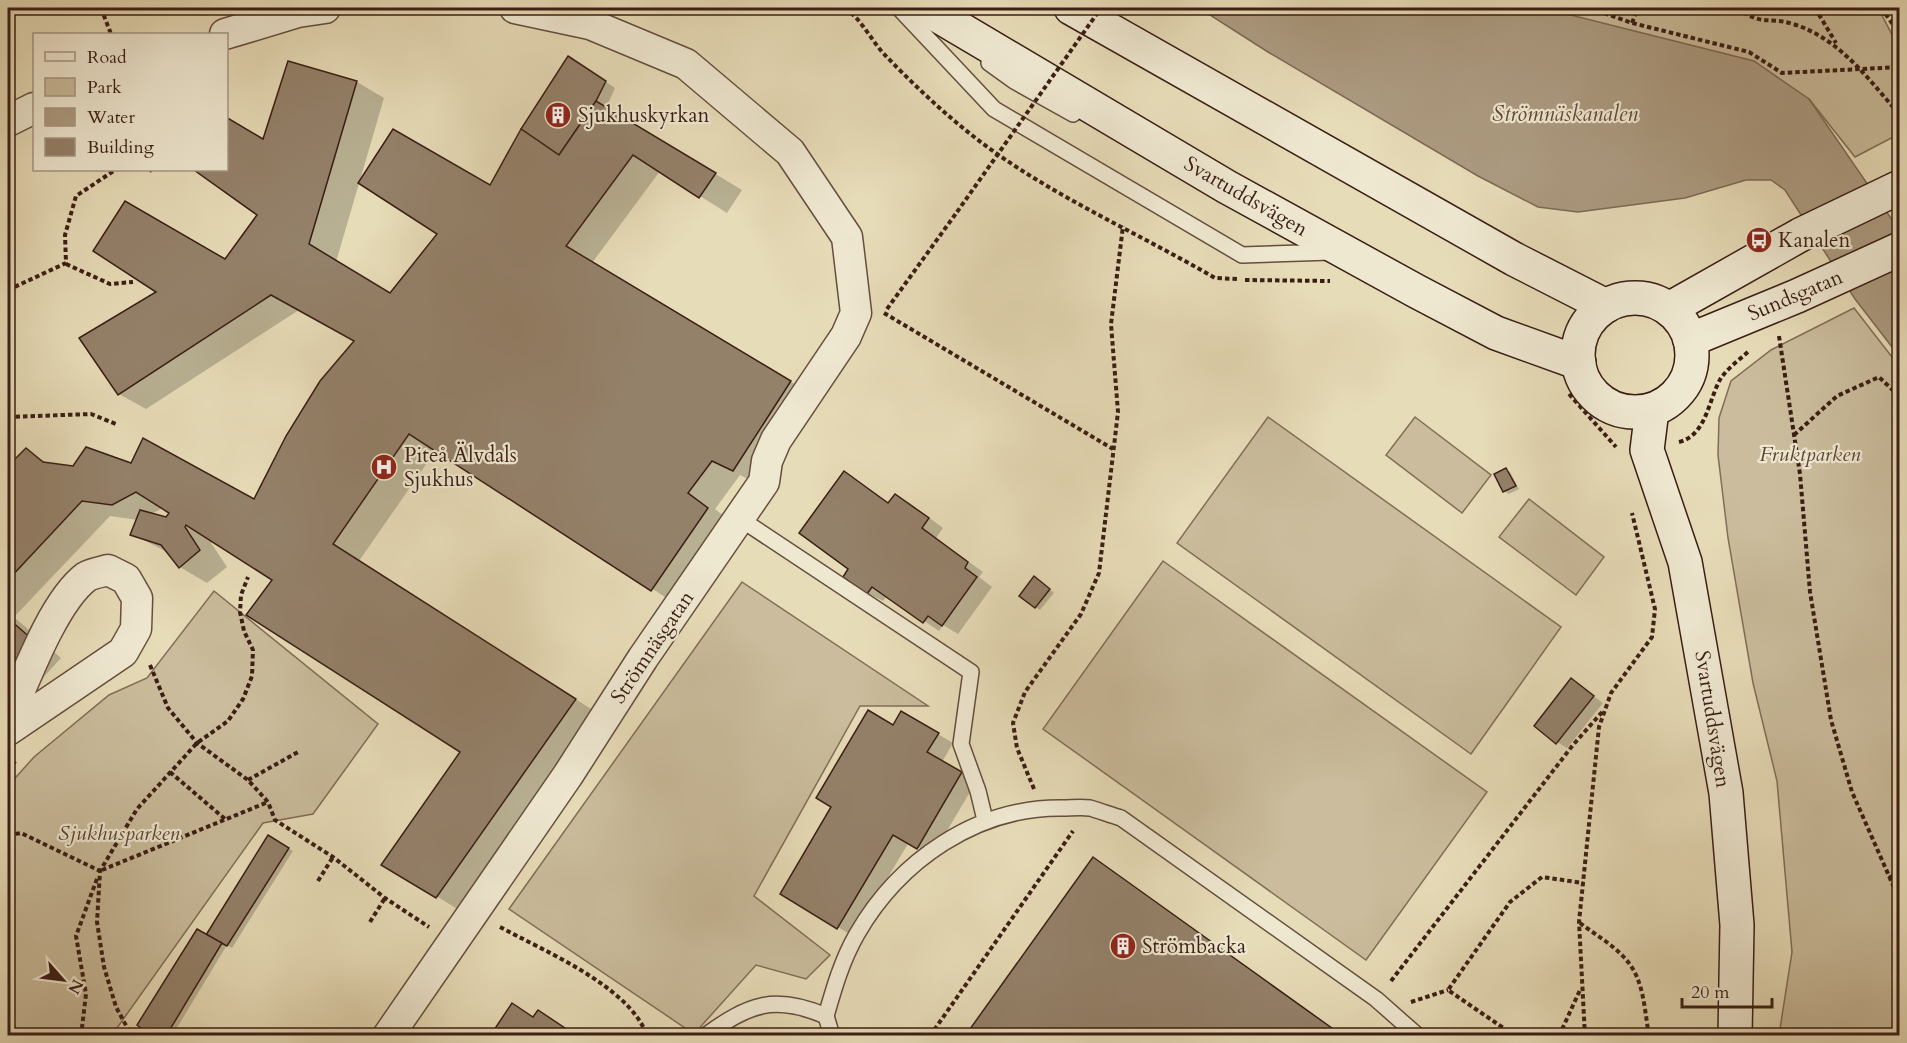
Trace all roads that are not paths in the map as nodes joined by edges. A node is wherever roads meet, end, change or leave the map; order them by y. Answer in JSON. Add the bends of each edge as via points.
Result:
{"nodes":[{"id":1,"x":325,"y":8,"type":"edge"},
{"id":2,"x":515,"y":8,"type":"edge"},
{"id":3,"x":899,"y":8,"type":"edge"},
{"id":4,"x":913,"y":8,"type":"edge"},
{"id":5,"x":925,"y":8,"type":"edge"},
{"id":6,"x":1071,"y":8,"type":"edge"},
{"id":7,"x":228,"y":33,"type":"edge"},
{"id":8,"x":33,"y":108,"type":"edge"},
{"id":9,"x":8,"y":121,"type":"edge"},
{"id":10,"x":1899,"y":187,"type":"edge"},
{"id":11,"x":1899,"y":249,"type":"edge"},
{"id":12,"x":1340,"y":267,"type":"junction"},
{"id":13,"x":1606,"y":306,"type":"junction"},
{"id":14,"x":1669,"y":309,"type":"junction"},
{"id":15,"x":1690,"y":340,"type":"junction"},
{"id":16,"x":1573,"y":378,"type":"junction"},
{"id":17,"x":1652,"y":410,"type":"junction"},
{"id":18,"x":739,"y":518,"type":"junction"},
{"id":19,"x":8,"y":718,"type":"edge"},
{"id":20,"x":8,"y":730,"type":"edge"},
{"id":21,"x":985,"y":820,"type":"junction"},
{"id":22,"x":826,"y":1016,"type":"junction"},
{"id":23,"x":388,"y":1035,"type":"edge"},
{"id":24,"x":705,"y":1035,"type":"edge"},
{"id":25,"x":832,"y":1035,"type":"edge"},
{"id":26,"x":1418,"y":1035,"type":"edge"},
{"id":27,"x":1735,"y":1035,"type":"edge"}],
"edges":[{"from":1,"to":7,"type":"street"},
{"from":2,"to":18,"type":"street","name":"Strömnäsgatan","via":[[590,24],[686,64],[790,152],[847,237],[856,313],[846,336],[776,440],[764,482]]},
{"from":3,"to":12,"type":"lane","via":[[994,109],[1242,255]]},
{"from":4,"to":12,"type":"lane","via":[[1024,87]]},
{"from":5,"to":12,"type":"main road","name":"Svartuddsvägen","via":[[1227,187]]},
{"from":6,"to":13,"type":"main road","via":[[1514,259]]},
{"from":8,"to":9,"type":"street"},
{"from":10,"to":14,"type":"main road","name":"Sundsgatan","via":[[1800,236]]},
{"from":11,"to":15,"type":"main road","name":"Sundsgatan"},
{"from":12,"to":16,"type":"main road","name":"Svartuddsvägen","via":[[1496,333]]},
{"from":13,"to":14,"type":"main road","via":[[1639,298]]},
{"from":13,"to":16,"type":"main road","via":[[1584,330]]},
{"from":14,"to":15,"type":"main road","via":[[1683,323]]},
{"from":15,"to":17,"type":"main road","via":[[1689,375],[1681,390]]},
{"from":16,"to":17,"type":"main road","via":[[1584,382],[1596,398],[1613,408],[1632,412]]},
{"from":17,"to":27,"type":"main road","name":"Svartuddsvägen","via":[[1647,450],[1685,562],[1726,794],[1737,925]]},
{"from":18,"to":21,"type":"lane","via":[[971,672],[961,744]]},
{"from":18,"to":23,"type":"street","name":"Strömnäsgatan"},
{"from":19,"to":20,"type":"street","via":[[43,640],[87,576],[108,570],[126,579],[137,598],[136,628],[123,652]]},
{"from":21,"to":22,"type":"lane","via":[[926,854],[892,886],[857,934],[836,978]]},
{"from":21,"to":26,"type":"lane","via":[[1042,808],[1089,808],[1121,819],[1382,1004]]},
{"from":22,"to":24,"type":"lane","via":[[800,1005],[769,1003],[731,1017]]},
{"from":22,"to":25,"type":"lane"}]}
